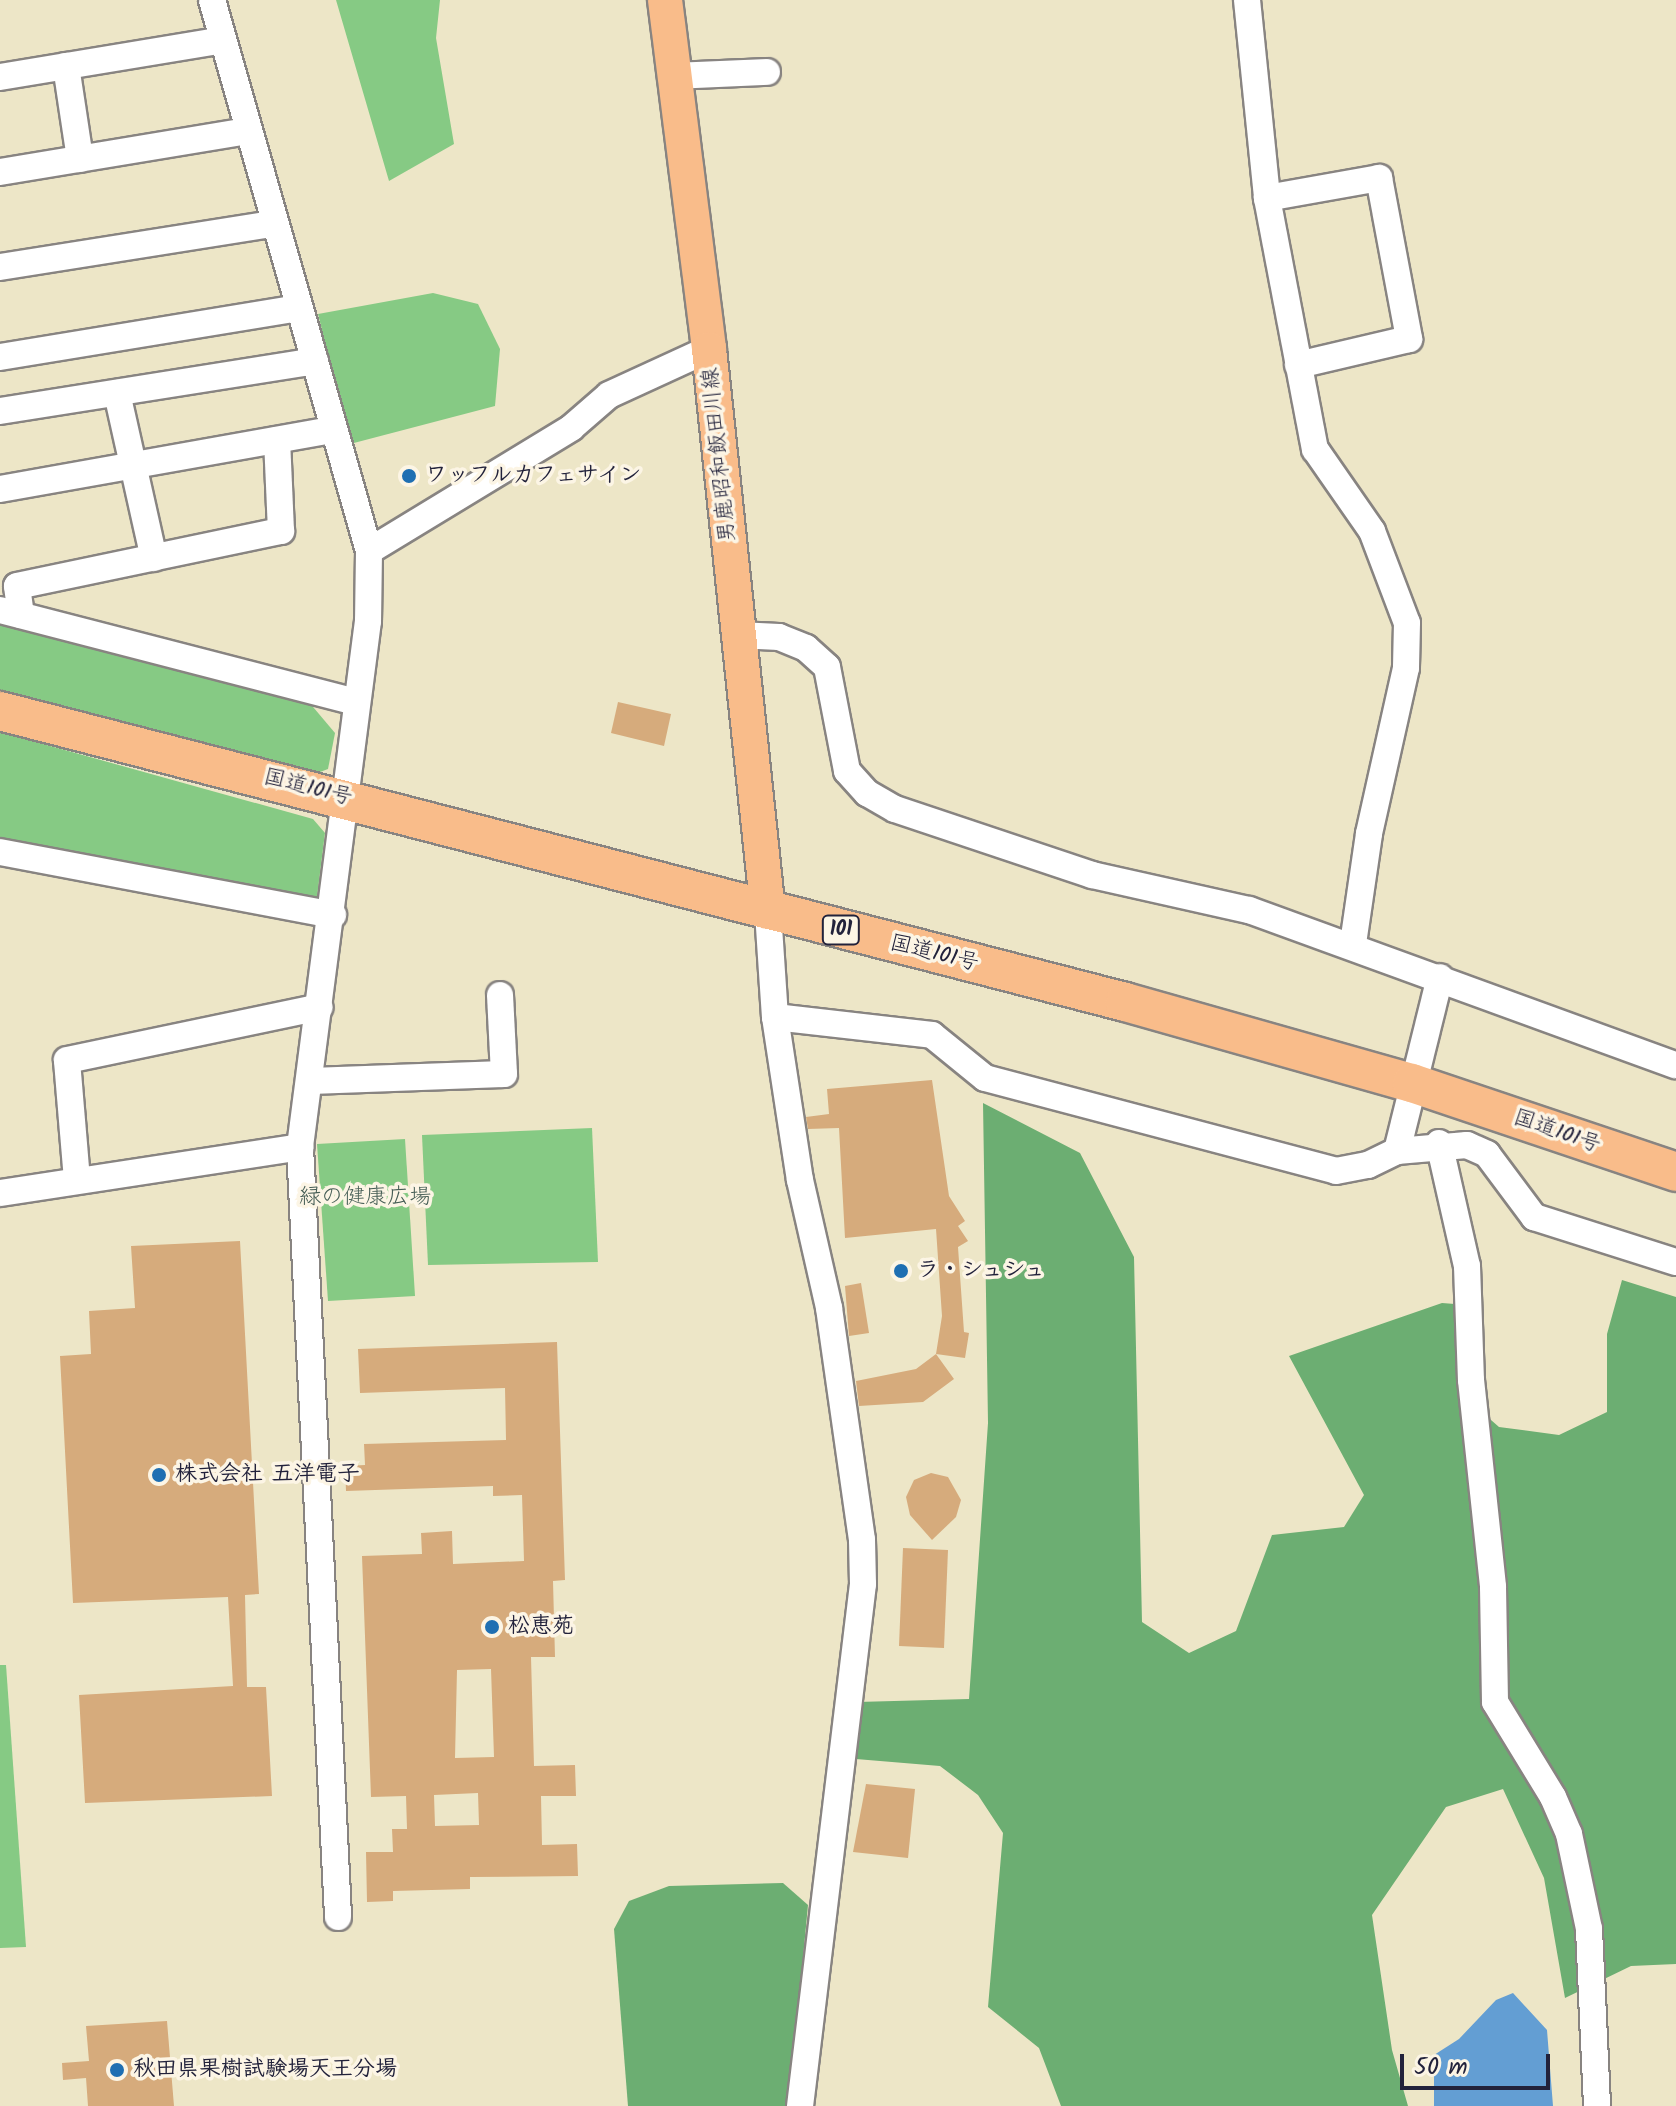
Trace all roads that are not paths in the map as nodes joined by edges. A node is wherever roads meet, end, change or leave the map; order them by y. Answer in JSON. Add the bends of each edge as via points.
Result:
{"nodes":[{"id":1,"x":212,"y":0,"type":"edge"},
{"id":2,"x":665,"y":0,"type":"edge"},
{"id":3,"x":1247,"y":0,"type":"edge"},
{"id":4,"x":223,"y":40,"type":"junction"},
{"id":5,"x":66,"y":66,"type":"junction"},
{"id":6,"x":767,"y":72,"type":"dead end"},
{"id":7,"x":674,"y":76,"type":"junction"},
{"id":8,"x":0,"y":77,"type":"edge"},
{"id":9,"x":247,"y":131,"type":"junction"},
{"id":10,"x":80,"y":159,"type":"junction"},
{"id":11,"x":0,"y":172,"type":"edge"},
{"id":12,"x":1267,"y":198,"type":"junction"},
{"id":13,"x":272,"y":224,"type":"junction"},
{"id":14,"x":0,"y":267,"type":"edge"},
{"id":15,"x":298,"y":308,"type":"junction"},
{"id":16,"x":709,"y":349,"type":"junction"},
{"id":17,"x":0,"y":357,"type":"edge"},
{"id":18,"x":315,"y":361,"type":"junction"},
{"id":19,"x":1298,"y":365,"type":"junction"},
{"id":20,"x":117,"y":393,"type":"junction"},
{"id":21,"x":0,"y":411,"type":"edge"},
{"id":22,"x":331,"y":430,"type":"junction"},
{"id":23,"x":277,"y":440,"type":"junction"},
{"id":24,"x":131,"y":466,"type":"junction"},
{"id":25,"x":0,"y":489,"type":"edge"},
{"id":26,"x":369,"y":551,"type":"junction"},
{"id":27,"x":154,"y":558,"type":"junction"},
{"id":28,"x":10,"y":613,"type":"edge"},
{"id":29,"x":738,"y":635,"type":"junction"},
{"id":30,"x":355,"y":702,"type":"junction"},
{"id":31,"x":0,"y":711,"type":"edge"},
{"id":32,"x":345,"y":797,"type":"junction"},
{"id":33,"x":0,"y":852,"type":"edge"},
{"id":34,"x":768,"y":912,"type":"junction"},
{"id":35,"x":333,"y":915,"type":"junction"},
{"id":36,"x":1353,"y":944,"type":"junction"},
{"id":37,"x":1440,"y":977,"type":"junction"},
{"id":38,"x":500,"y":995,"type":"dead end"},
{"id":39,"x":320,"y":1007,"type":"junction"},
{"id":40,"x":775,"y":1017,"type":"junction"},
{"id":41,"x":1676,"y":1065,"type":"edge"},
{"id":42,"x":310,"y":1081,"type":"junction"},
{"id":43,"x":1412,"y":1083,"type":"junction"},
{"id":44,"x":1439,"y":1143,"type":"junction"},
{"id":45,"x":300,"y":1147,"type":"junction"},
{"id":46,"x":1397,"y":1151,"type":"junction"},
{"id":47,"x":1676,"y":1172,"type":"edge"},
{"id":48,"x":77,"y":1180,"type":"junction"},
{"id":49,"x":0,"y":1193,"type":"edge"},
{"id":50,"x":1676,"y":1262,"type":"edge"},
{"id":51,"x":338,"y":1917,"type":"dead end"},
{"id":52,"x":800,"y":2106,"type":"edge"},
{"id":53,"x":1597,"y":2106,"type":"edge"}],
"edges":[{"from":1,"to":4,"type":"street"},
{"from":2,"to":7,"type":"main road","name":"男鹿昭和飯田川線"},
{"from":3,"to":12,"type":"street"},
{"from":4,"to":5,"type":"street"},
{"from":4,"to":9,"type":"street"},
{"from":5,"to":8,"type":"street"},
{"from":5,"to":10,"type":"street"},
{"from":6,"to":7,"type":"street"},
{"from":7,"to":16,"type":"main road","name":"男鹿昭和飯田川線"},
{"from":9,"to":10,"type":"street"},
{"from":9,"to":13,"type":"street"},
{"from":10,"to":11,"type":"street"},
{"from":12,"to":19,"type":"street"},
{"from":12,"to":19,"type":"street","via":[[1379,178],[1409,339]]},
{"from":13,"to":14,"type":"street"},
{"from":13,"to":15,"type":"street"},
{"from":15,"to":17,"type":"street"},
{"from":15,"to":18,"type":"street"},
{"from":16,"to":26,"type":"street","via":[[609,395],[571,428]]},
{"from":16,"to":29,"type":"main road","name":"男鹿昭和飯田川線"},
{"from":18,"to":20,"type":"street"},
{"from":18,"to":22,"type":"street"},
{"from":19,"to":36,"type":"street","via":[[1315,449],[1372,531],[1407,623],[1406,668],[1369,834]]},
{"from":20,"to":21,"type":"street"},
{"from":20,"to":24,"type":"street"},
{"from":22,"to":23,"type":"street"},
{"from":22,"to":26,"type":"street"},
{"from":23,"to":24,"type":"street"},
{"from":23,"to":27,"type":"street","via":[[281,531]]},
{"from":24,"to":25,"type":"street"},
{"from":24,"to":27,"type":"street"},
{"from":26,"to":30,"type":"street","via":[[368,621]]},
{"from":27,"to":28,"type":"street","via":[[17,586]]},
{"from":28,"to":30,"type":"street"},
{"from":29,"to":34,"type":"main road","name":"男鹿昭和飯田川線"},
{"from":29,"to":36,"type":"street","via":[[779,637],[806,648],[827,667],[847,771],[867,793],[895,809],[1092,875],[1249,910]]},
{"from":30,"to":32,"type":"street"},
{"from":31,"to":32,"type":"highway","name":"国道101号","number":"101"},
{"from":32,"to":34,"type":"highway","name":"国道101号","number":"101"},
{"from":32,"to":35,"type":"street"},
{"from":33,"to":35,"type":"street"},
{"from":34,"to":40,"type":"street"},
{"from":34,"to":43,"type":"highway","name":"国道101号","number":"101","via":[[1125,1002]]},
{"from":35,"to":39,"type":"street"},
{"from":36,"to":37,"type":"street"},
{"from":37,"to":41,"type":"street"},
{"from":37,"to":43,"type":"street"},
{"from":38,"to":42,"type":"street","via":[[504,1074]]},
{"from":39,"to":42,"type":"street"},
{"from":39,"to":48,"type":"street","via":[[67,1060]]},
{"from":40,"to":46,"type":"street","via":[[932,1035],[985,1078],[1336,1171],[1368,1165]]},
{"from":40,"to":52,"type":"street","via":[[800,1180],[829,1308],[862,1540],[863,1584]]},
{"from":42,"to":45,"type":"street"},
{"from":43,"to":46,"type":"street"},
{"from":43,"to":47,"type":"highway","name":"国道101号","number":"101"},
{"from":44,"to":46,"type":"street"},
{"from":44,"to":50,"type":"street","via":[[1467,1145],[1487,1154],[1534,1217]]},
{"from":44,"to":53,"type":"street","via":[[1467,1266],[1472,1395],[1493,1587],[1495,1702],[1553,1797],[1569,1834],[1589,1929]]},
{"from":45,"to":48,"type":"street"},
{"from":45,"to":51,"type":"street"},
{"from":48,"to":49,"type":"street"}]}
